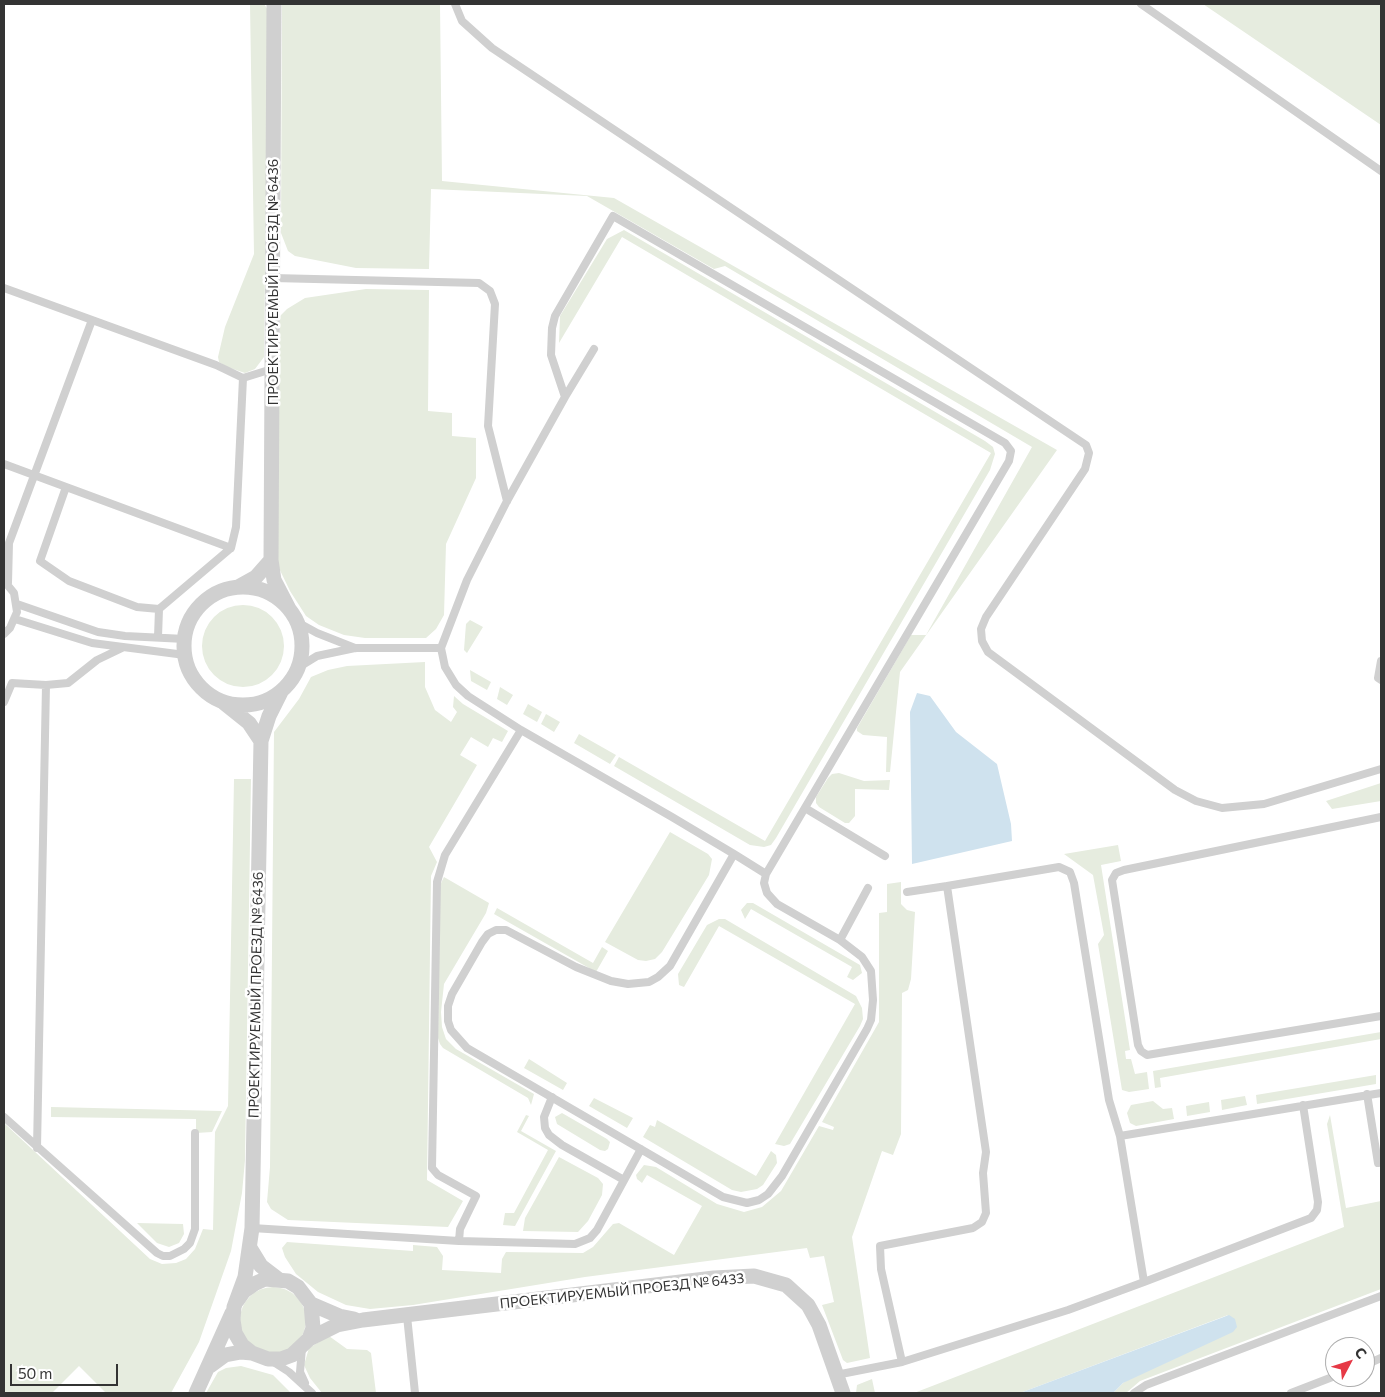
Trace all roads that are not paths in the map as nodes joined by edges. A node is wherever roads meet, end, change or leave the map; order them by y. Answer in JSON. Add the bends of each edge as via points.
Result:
{"nodes":[{"id":1,"x":274,"y":4,"type":"edge"},
{"id":2,"x":455,"y":4,"type":"edge"},
{"id":3,"x":1141,"y":4,"type":"edge"},
{"id":4,"x":1381,"y":171,"type":"edge"},
{"id":5,"x":273,"y":278,"type":"junction"},
{"id":6,"x":4,"y":288,"type":"edge"},
{"id":7,"x":92,"y":320,"type":"junction"},
{"id":8,"x":594,"y":349,"type":"dead end"},
{"id":9,"x":272,"y":368,"type":"junction"},
{"id":10,"x":242,"y":378,"type":"junction"},
{"id":11,"x":565,"y":397,"type":"junction"},
{"id":12,"x":4,"y":464,"type":"edge"},
{"id":13,"x":34,"y":475,"type":"junction"},
{"id":14,"x":66,"y":487,"type":"junction"},
{"id":15,"x":507,"y":501,"type":"junction"},
{"id":16,"x":6,"y":546,"type":"edge"},
{"id":17,"x":231,"y":548,"type":"junction"},
{"id":18,"x":272,"y":560,"type":"junction"},
{"id":19,"x":6,"y":582,"type":"edge"},
{"id":20,"x":235,"y":588,"type":"junction"},
{"id":21,"x":17,"y":604,"type":"junction"},
{"id":22,"x":159,"y":609,"type":"junction"},
{"id":23,"x":288,"y":609,"type":"junction"},
{"id":24,"x":15,"y":619,"type":"junction"},
{"id":25,"x":297,"y":622,"type":"junction"},
{"id":26,"x":4,"y":634,"type":"edge"},
{"id":27,"x":158,"y":637,"type":"junction"},
{"id":28,"x":185,"y":640,"type":"junction"},
{"id":29,"x":92,"y":643,"type":"junction"},
{"id":30,"x":122,"y":648,"type":"junction"},
{"id":31,"x":355,"y":648,"type":"junction"},
{"id":32,"x":441,"y":648,"type":"junction"},
{"id":33,"x":185,"y":655,"type":"junction"},
{"id":34,"x":97,"y":660,"type":"junction"},
{"id":35,"x":1381,"y":661,"type":"edge"},
{"id":36,"x":298,"y":667,"type":"junction"},
{"id":37,"x":1381,"y":680,"type":"edge"},
{"id":38,"x":46,"y":685,"type":"junction"},
{"id":39,"x":281,"y":692,"type":"junction"},
{"id":40,"x":222,"y":701,"type":"junction"},
{"id":41,"x":4,"y":702,"type":"edge"},
{"id":42,"x":521,"y":730,"type":"junction"},
{"id":43,"x":261,"y":741,"type":"junction"},
{"id":44,"x":1381,"y":769,"type":"edge"},
{"id":45,"x":805,"y":808,"type":"junction"},
{"id":46,"x":1381,"y":817,"type":"edge"},
{"id":47,"x":734,"y":854,"type":"junction"},
{"id":48,"x":885,"y":856,"type":"dead end"},
{"id":49,"x":766,"y":874,"type":"junction"},
{"id":50,"x":947,"y":886,"type":"junction"},
{"id":51,"x":868,"y":888,"type":"dead end"},
{"id":52,"x":907,"y":892,"type":"dead end"},
{"id":53,"x":840,"y":940,"type":"junction"},
{"id":54,"x":1381,"y":1016,"type":"edge"},
{"id":55,"x":1381,"y":1093,"type":"edge"},
{"id":56,"x":1367,"y":1094,"type":"junction"},
{"id":57,"x":552,"y":1097,"type":"junction"},
{"id":58,"x":1303,"y":1105,"type":"junction"},
{"id":59,"x":4,"y":1117,"type":"edge"},
{"id":60,"x":195,"y":1133,"type":"dead end"},
{"id":61,"x":1120,"y":1136,"type":"junction"},
{"id":62,"x":37,"y":1148,"type":"junction"},
{"id":63,"x":640,"y":1149,"type":"junction"},
{"id":64,"x":1378,"y":1163,"type":"dead end"},
{"id":65,"x":624,"y":1180,"type":"junction"},
{"id":66,"x":252,"y":1228,"type":"junction"},
{"id":67,"x":459,"y":1241,"type":"junction"},
{"id":68,"x":250,"y":1248,"type":"junction"},
{"id":69,"x":278,"y":1279,"type":"junction"},
{"id":70,"x":1144,"y":1282,"type":"junction"},
{"id":71,"x":1381,"y":1296,"type":"edge"},
{"id":72,"x":236,"y":1304,"type":"junction"},
{"id":73,"x":311,"y":1304,"type":"junction"},
{"id":74,"x":407,"y":1316,"type":"junction"},
{"id":75,"x":363,"y":1320,"type":"junction"},
{"id":76,"x":305,"y":1344,"type":"junction"},
{"id":77,"x":252,"y":1353,"type":"junction"},
{"id":78,"x":268,"y":1360,"type":"junction"},
{"id":79,"x":902,"y":1362,"type":"junction"},
{"id":80,"x":207,"y":1369,"type":"junction"},
{"id":81,"x":836,"y":1375,"type":"junction"},
{"id":82,"x":1325,"y":1380,"type":"edge"},
{"id":83,"x":309,"y":1390,"type":"edge"},
{"id":84,"x":196,"y":1393,"type":"edge"},
{"id":85,"x":415,"y":1393,"type":"edge"},
{"id":86,"x":843,"y":1393,"type":"edge"},
{"id":87,"x":1134,"y":1393,"type":"edge"},
{"id":88,"x":1290,"y":1393,"type":"edge"}],
"edges":[{"from":1,"to":5,"type":"street","name":"ПРОЕКТИРУЕМЫЙ ПРОЕЗД № 6436"},
{"from":2,"to":44,"type":"lane","via":[[462,21],[492,48],[1086,446],[1089,453],[1085,469],[986,617],[981,629],[982,642],[988,652],[1167,784],[1196,801],[1222,808],[1264,804]]},
{"from":3,"to":4,"type":"lane"},
{"from":5,"to":9,"type":"street","name":"ПРОЕКТИРУЕМЫЙ ПРОЕЗД № 6436"},
{"from":5,"to":15,"type":"lane","via":[[479,283],[490,291],[495,304],[488,426]]},
{"from":6,"to":7,"type":"lane"},
{"from":7,"to":10,"type":"lane","via":[[216,365]]},
{"from":7,"to":13,"type":"lane"},
{"from":8,"to":11,"type":"lane"},
{"from":9,"to":10,"type":"lane"},
{"from":9,"to":18,"type":"street","name":"ПРОЕКТИРУЕМЫЙ ПРОЕЗД № 6436"},
{"from":10,"to":17,"type":"lane","via":[[236,527]]},
{"from":11,"to":15,"type":"lane"},
{"from":11,"to":45,"type":"lane","via":[[551,355],[555,316],[613,216],[1004,443],[1011,451],[1009,461]]},
{"from":12,"to":13,"type":"lane"},
{"from":13,"to":14,"type":"lane"},
{"from":13,"to":16,"type":"lane"},
{"from":14,"to":17,"type":"lane"},
{"from":14,"to":22,"type":"lane","via":[[40,561],[69,581],[137,607]]},
{"from":15,"to":32,"type":"lane","via":[[467,580]]},
{"from":16,"to":19,"type":"lane"},
{"from":17,"to":22,"type":"lane"},
{"from":18,"to":20,"type":"street","via":[[256,577]]},
{"from":18,"to":23,"type":"street","name":"ПРОЕКТИРУЕМЫЙ ПРОЕЗД № 6436","via":[[274,580]]},
{"from":19,"to":21,"type":"lane"},
{"from":20,"to":23,"type":"street","via":[[264,591],[278,598]]},
{"from":20,"to":28,"type":"street","via":[[220,592],[196,611]]},
{"from":21,"to":24,"type":"lane"},
{"from":21,"to":27,"type":"lane","via":[[98,632]]},
{"from":22,"to":27,"type":"lane"},
{"from":23,"to":25,"type":"street"},
{"from":24,"to":26,"type":"lane"},
{"from":24,"to":29,"type":"lane"},
{"from":25,"to":31,"type":"lane"},
{"from":25,"to":36,"type":"street","via":[[302,652]]},
{"from":27,"to":28,"type":"lane"},
{"from":28,"to":33,"type":"street"},
{"from":29,"to":30,"type":"lane"},
{"from":29,"to":34,"type":"lane"},
{"from":30,"to":33,"type":"lane"},
{"from":30,"to":34,"type":"lane"},
{"from":31,"to":32,"type":"lane"},
{"from":31,"to":36,"type":"lane","via":[[318,656]]},
{"from":32,"to":42,"type":"lane","via":[[445,667],[456,685]]},
{"from":33,"to":40,"type":"street","via":[[189,670],[198,683]]},
{"from":34,"to":38,"type":"lane","via":[[68,683]]},
{"from":35,"to":37,"type":"lane","via":[[1378,678]]},
{"from":36,"to":39,"type":"street"},
{"from":38,"to":41,"type":"lane","via":[[12,683]]},
{"from":38,"to":62,"type":"lane"},
{"from":39,"to":40,"type":"street","via":[[253,704],[237,705]]},
{"from":39,"to":43,"type":"street","name":"ПРОЕКТИРУЕМЫЙ ПРОЕЗД № 6436"},
{"from":40,"to":43,"type":"street","via":[[249,723]]},
{"from":42,"to":47,"type":"lane"},
{"from":42,"to":67,"type":"lane","via":[[445,856],[437,882],[432,1168],[438,1175],[476,1196],[460,1229]]},
{"from":43,"to":66,"type":"street","name":"ПРОЕКТИРУЕМЫЙ ПРОЕЗД № 6436"},
{"from":45,"to":48,"type":"lane"},
{"from":45,"to":49,"type":"lane"},
{"from":46,"to":54,"type":"lane","via":[[1124,870],[1116,872],[1112,880],[1138,1045],[1147,1055]]},
{"from":47,"to":49,"type":"lane"},
{"from":47,"to":57,"type":"lane","via":[[670,966],[649,982],[628,984],[611,981],[576,967],[506,930],[488,934],[452,994],[448,1006],[451,1030],[467,1048]]},
{"from":49,"to":53,"type":"lane","via":[[764,883],[778,904]]},
{"from":50,"to":52,"type":"lane"},
{"from":50,"to":61,"type":"lane","via":[[1060,867],[1070,872],[1109,1100]]},
{"from":50,"to":79,"type":"lane","via":[[986,1152],[983,1173],[986,1213],[974,1228],[880,1246],[881,1269]]},
{"from":51,"to":53,"type":"lane"},
{"from":53,"to":63,"type":"lane","via":[[862,957],[871,971],[871,1020],[782,1176],[768,1194],[760,1200],[735,1202]]},
{"from":55,"to":56,"type":"lane"},
{"from":56,"to":58,"type":"lane"},
{"from":56,"to":64,"type":"lane"},
{"from":57,"to":63,"type":"lane"},
{"from":57,"to":65,"type":"lane","via":[[544,1117],[544,1128],[549,1134],[562,1145]]},
{"from":58,"to":61,"type":"lane"},
{"from":58,"to":70,"type":"lane","via":[[1318,1202],[1317,1210],[1310,1218]]},
{"from":59,"to":62,"type":"lane"},
{"from":60,"to":62,"type":"lane","via":[[195,1229],[184,1250],[170,1256],[157,1253]]},
{"from":61,"to":70,"type":"lane"},
{"from":63,"to":65,"type":"lane"},
{"from":65,"to":67,"type":"lane","via":[[597,1230],[583,1242],[564,1245]]},
{"from":66,"to":67,"type":"lane"},
{"from":66,"to":68,"type":"street","name":"ПРОЕКТИРУЕМЫЙ ПРОЕЗД № 6436"},
{"from":68,"to":69,"type":"street","via":[[261,1266]]},
{"from":68,"to":72,"type":"street","name":"ПРОЕКТИРУЕМЫЙ ПРОЕЗД № 6436"},
{"from":69,"to":72,"type":"street","name":"ПРОЕКТИРУЕМЫЙ ПРОЕЗД № 6436","via":[[265,1279],[254,1284],[244,1291]]},
{"from":69,"to":73,"type":"street","via":[[298,1287]]},
{"from":70,"to":79,"type":"lane","via":[[1068,1310]]},
{"from":71,"to":87,"type":"lane","via":[[1146,1385]]},
{"from":72,"to":77,"type":"street","name":"ПРОЕКТИРУЕМЫЙ ПРОЕЗД № 6436","via":[[235,1333]]},
{"from":72,"to":80,"type":"street","name":"ПРОЕКТИРУЕМЫЙ ПРОЕЗД № 6436"},
{"from":73,"to":75,"type":"street","via":[[339,1316]]},
{"from":73,"to":76,"type":"street","via":[[313,1328]]},
{"from":74,"to":75,"type":"street","name":"ПРОЕКТИРУЕМЫЙ ПРОЕЗД № 6433"},
{"from":74,"to":81,"type":"street","name":"ПРОЕКТИРУЕМЫЙ ПРОЕЗД № 6433","via":[[714,1278],[754,1276],[786,1285],[808,1305]]},
{"from":74,"to":85,"type":"lane"},
{"from":75,"to":76,"type":"street","via":[[337,1325]]},
{"from":76,"to":78,"type":"street","via":[[281,1359]]},
{"from":76,"to":83,"type":"lane","via":[[300,1372]]},
{"from":77,"to":78,"type":"street","name":"ПРОЕКТИРУЕМЫЙ ПРОЕЗД № 6436"},
{"from":77,"to":80,"type":"street","name":"ПРОЕКТИРУЕМЫЙ ПРОЕЗД № 6436","via":[[225,1355]]},
{"from":78,"to":83,"type":"lane","via":[[289,1372]]},
{"from":79,"to":81,"type":"lane"},
{"from":80,"to":84,"type":"street","name":"ПРОЕКТИРУЕМЫЙ ПРОЕЗД № 6436"},
{"from":81,"to":86,"type":"street","name":"ПРОЕКТИРУЕМЫЙ ПРОЕЗД № 6433"},
{"from":82,"to":88,"type":"lane"}]}
